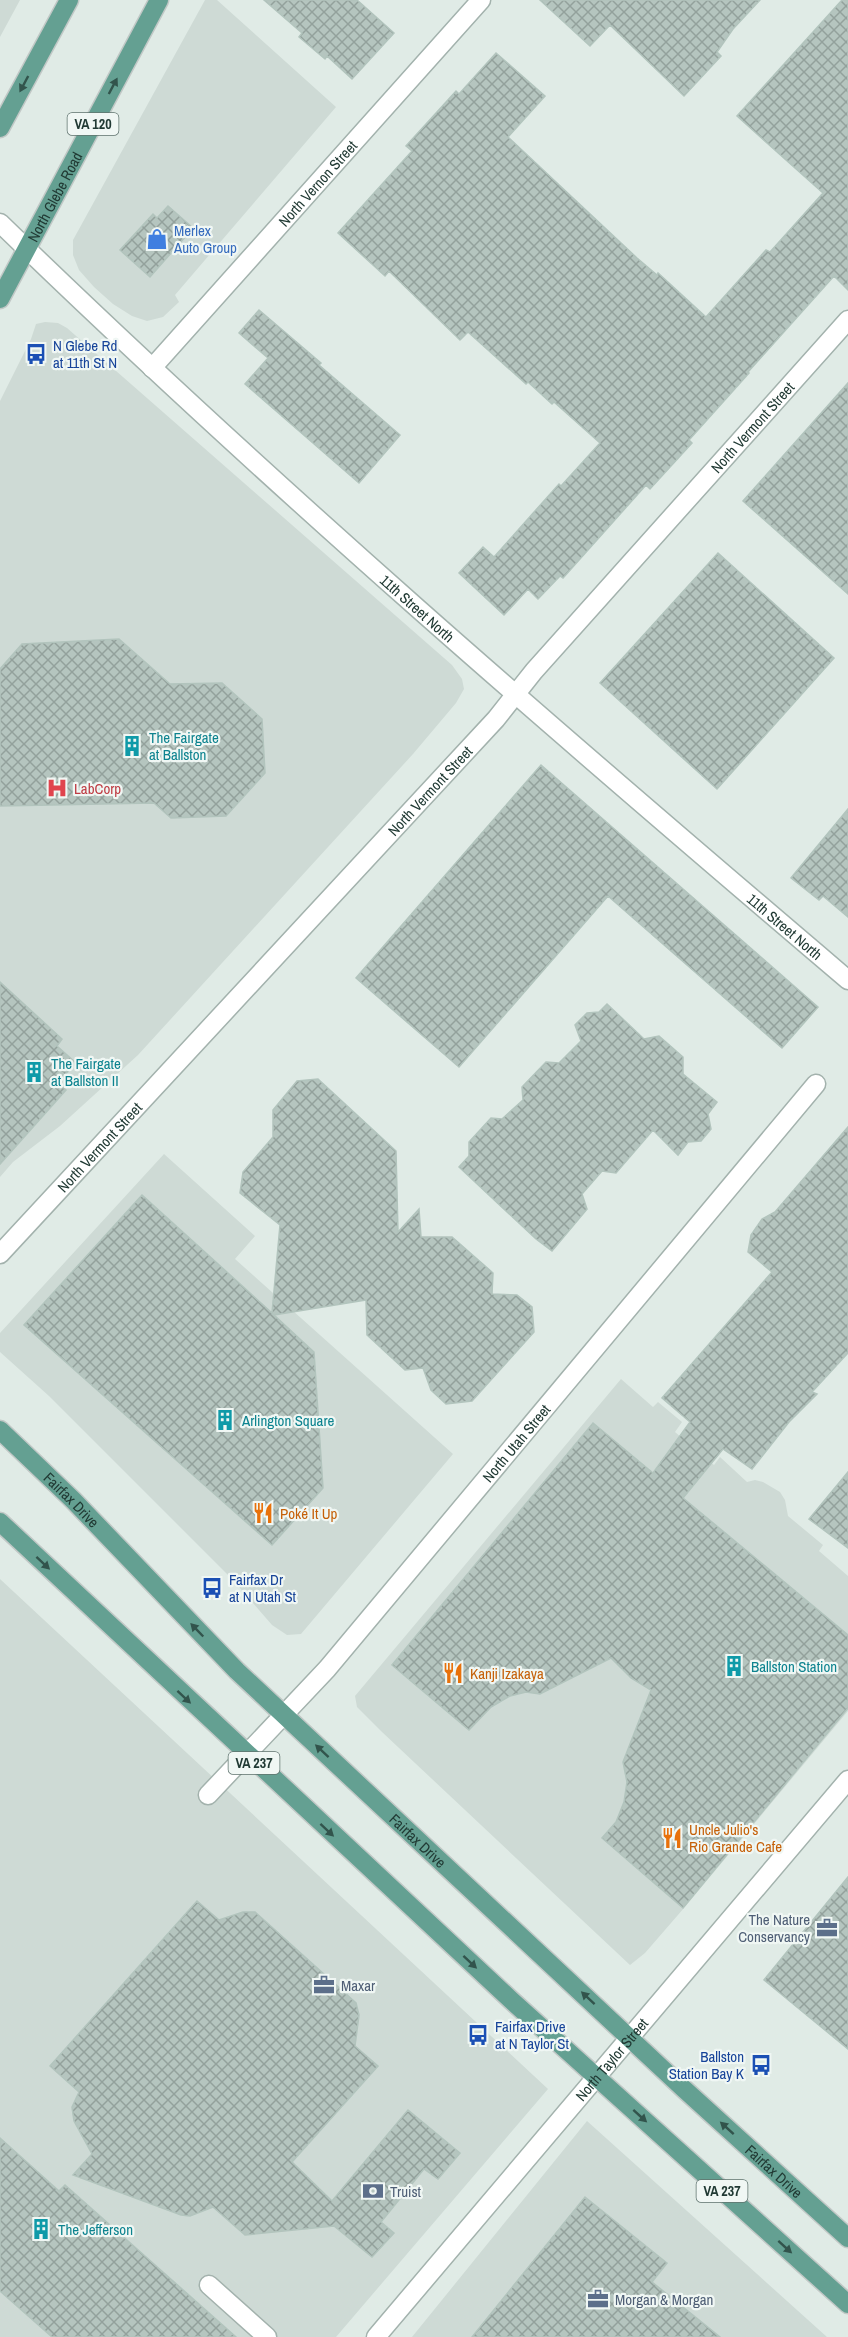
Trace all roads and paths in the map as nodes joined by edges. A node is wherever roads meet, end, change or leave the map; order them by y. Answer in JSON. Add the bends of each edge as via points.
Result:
{"nodes":[{"id":1,"x":69,"y":0,"type":"edge"},
{"id":2,"x":159,"y":0,"type":"edge"},
{"id":3,"x":481,"y":0,"type":"edge"},
{"id":4,"x":0,"y":128,"type":"edge"},
{"id":5,"x":0,"y":224,"type":"edge"},
{"id":6,"x":26,"y":249,"type":"junction"},
{"id":7,"x":0,"y":299,"type":"edge"},
{"id":8,"x":848,"y":320,"type":"edge"},
{"id":9,"x":152,"y":368,"type":"junction"},
{"id":10,"x":516,"y":694,"type":"junction"},
{"id":11,"x":848,"y":981,"type":"edge"},
{"id":12,"x":816,"y":1084,"type":"dead end"},
{"id":13,"x":0,"y":1254,"type":"edge"},
{"id":14,"x":0,"y":1430,"type":"edge"},
{"id":15,"x":0,"y":1522,"type":"edge"},
{"id":16,"x":284,"y":1715,"type":"junction"},
{"id":17,"x":246,"y":1755,"type":"junction"},
{"id":18,"x":848,"y":1780,"type":"edge"},
{"id":19,"x":208,"y":1795,"type":"dead end"},
{"id":20,"x":631,"y":2038,"type":"junction"},
{"id":21,"x":597,"y":2077,"type":"junction"},
{"id":22,"x":848,"y":2238,"type":"edge"},
{"id":23,"x":208,"y":2285,"type":"dead end"},
{"id":24,"x":848,"y":2304,"type":"edge"},
{"id":25,"x":267,"y":2337,"type":"edge"},
{"id":26,"x":376,"y":2337,"type":"edge"}],
"edges":[{"from":1,"to":4,"type":"main road","one_way":true},
{"from":6,"to":2,"type":"main road","name":"North Glebe Road","number":"VA 120","one_way":true},
{"from":3,"to":9,"type":"street","name":"North Vernon Street"},
{"from":5,"to":6,"type":"street","name":"11th Street North"},
{"from":6,"to":7,"type":"main road","name":"North Glebe Road","number":"VA 120"},
{"from":6,"to":9,"type":"street","name":"11th Street North"},
{"from":8,"to":10,"type":"street","name":"North Vermont Street"},
{"from":9,"to":10,"type":"street","name":"11th Street North"},
{"from":10,"to":11,"type":"street","name":"11th Street North"},
{"from":10,"to":13,"type":"street","name":"North Vermont Street"},
{"from":12,"to":16,"type":"street","name":"North Utah Street"},
{"from":16,"to":14,"type":"main road","name":"Fairfax Drive","one_way":true},
{"from":15,"to":17,"type":"main road","number":"VA 237","one_way":true},
{"from":16,"to":17,"type":"street","name":"North Utah Street"},
{"from":20,"to":16,"type":"main road","name":"Fairfax Drive","one_way":true},
{"from":17,"to":19,"type":"street","name":"North Utah Street"},
{"from":17,"to":21,"type":"main road","number":"VA 237","one_way":true},
{"from":18,"to":20,"type":"street","name":"North Taylor Street"},
{"from":20,"to":21,"type":"street","name":"North Taylor Street"},
{"from":22,"to":20,"type":"main road","name":"Fairfax Drive","one_way":true},
{"from":21,"to":24,"type":"main road","number":"VA 237","one_way":true},
{"from":21,"to":26,"type":"street","name":"North Taylor Street"},
{"from":23,"to":25,"type":"street"}]}
